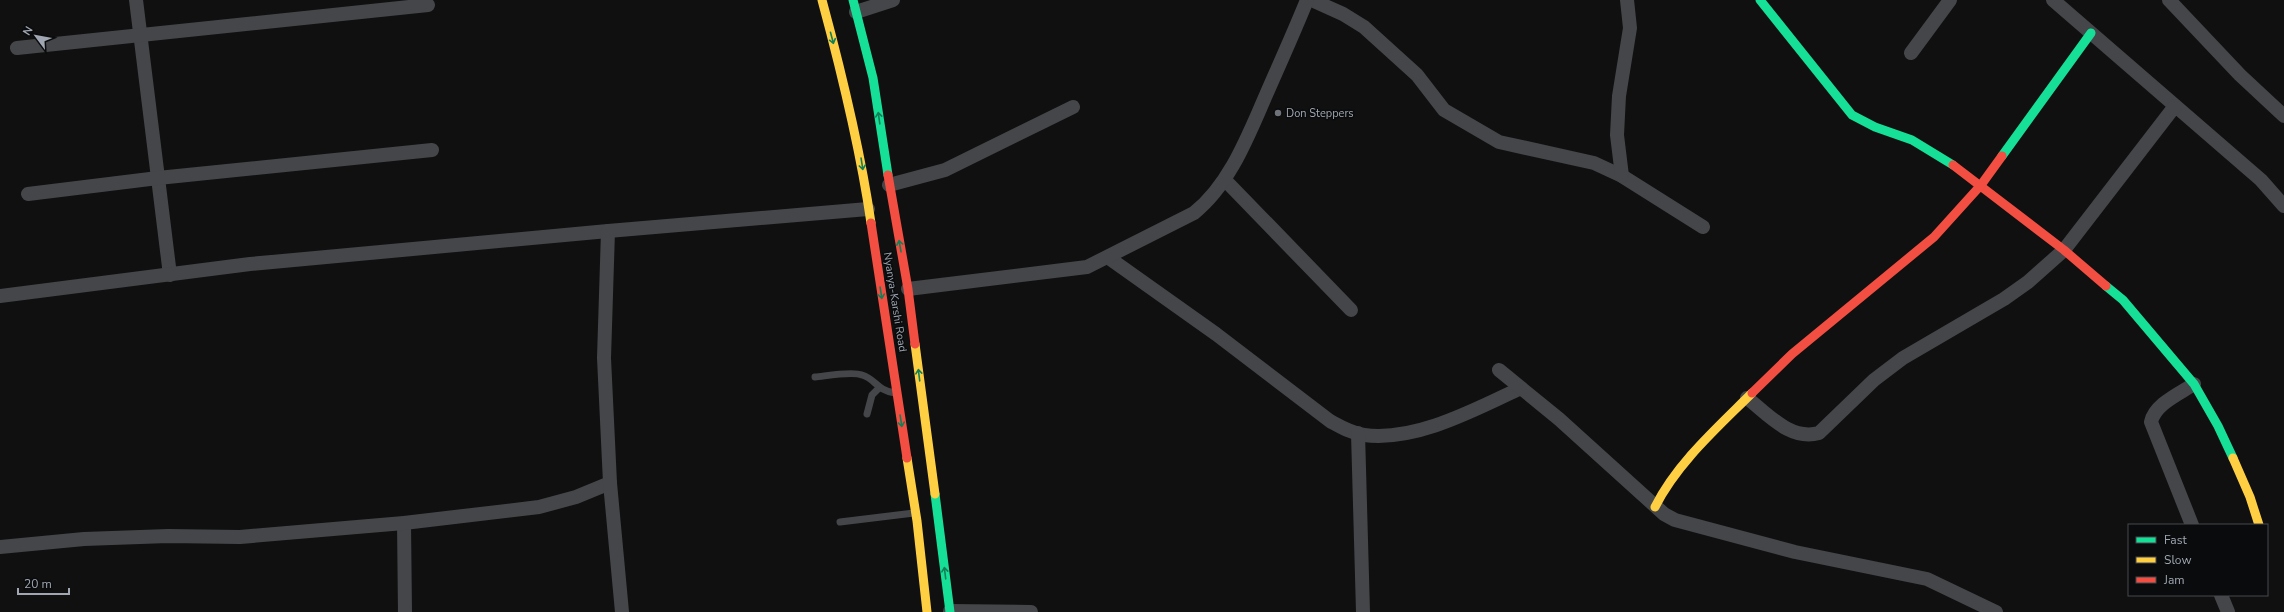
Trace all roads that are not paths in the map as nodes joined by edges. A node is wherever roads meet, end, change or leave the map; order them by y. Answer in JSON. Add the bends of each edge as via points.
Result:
{"nodes":[{"id":1,"x":136,"y":0,"type":"edge"},
{"id":2,"x":822,"y":0,"type":"edge"},
{"id":3,"x":893,"y":0,"type":"edge"},
{"id":4,"x":1306,"y":0,"type":"edge"},
{"id":5,"x":1312,"y":0,"type":"edge"},
{"id":6,"x":1627,"y":0,"type":"edge"},
{"id":7,"x":1760,"y":0,"type":"edge"},
{"id":8,"x":1950,"y":0,"type":"edge"},
{"id":9,"x":2053,"y":0,"type":"edge"},
{"id":10,"x":2169,"y":0,"type":"edge"},
{"id":11,"x":428,"y":5,"type":"dead end"},
{"id":12,"x":854,"y":6,"type":"edge"},
{"id":13,"x":2091,"y":33,"type":"junction"},
{"id":14,"x":140,"y":36,"type":"junction"},
{"id":15,"x":17,"y":48,"type":"dead end"},
{"id":16,"x":1911,"y":53,"type":"dead end"},
{"id":17,"x":2175,"y":106,"type":"junction"},
{"id":18,"x":1073,"y":107,"type":"dead end"},
{"id":19,"x":2284,"y":116,"type":"edge"},
{"id":20,"x":432,"y":150,"type":"dead end"},
{"id":21,"x":1622,"y":176,"type":"junction"},
{"id":22,"x":158,"y":178,"type":"junction"},
{"id":23,"x":1224,"y":180,"type":"junction"},
{"id":24,"x":889,"y":185,"type":"junction"},
{"id":25,"x":1981,"y":185,"type":"junction"},
{"id":26,"x":28,"y":194,"type":"dead end"},
{"id":27,"x":2284,"y":206,"type":"edge"},
{"id":28,"x":868,"y":209,"type":"junction"},
{"id":29,"x":1703,"y":227,"type":"dead end"},
{"id":30,"x":608,"y":231,"type":"junction"},
{"id":31,"x":2064,"y":250,"type":"junction"},
{"id":32,"x":1109,"y":258,"type":"junction"},
{"id":33,"x":170,"y":275,"type":"junction"},
{"id":34,"x":908,"y":289,"type":"junction"},
{"id":35,"x":0,"y":296,"type":"edge"},
{"id":36,"x":1351,"y":310,"type":"dead end"},
{"id":37,"x":1499,"y":370,"type":"dead end"},
{"id":38,"x":815,"y":377,"type":"dead end"},
{"id":39,"x":2194,"y":384,"type":"junction"},
{"id":40,"x":879,"y":388,"type":"junction"},
{"id":41,"x":1522,"y":388,"type":"junction"},
{"id":42,"x":897,"y":393,"type":"junction"},
{"id":43,"x":1747,"y":398,"type":"junction"},
{"id":44,"x":867,"y":414,"type":"dead end"},
{"id":45,"x":1358,"y":433,"type":"junction"},
{"id":46,"x":610,"y":483,"type":"junction"},
{"id":47,"x":924,"y":500,"type":"junction"},
{"id":48,"x":1655,"y":507,"type":"junction"},
{"id":49,"x":916,"y":513,"type":"junction"},
{"id":50,"x":840,"y":522,"type":"dead end"},
{"id":51,"x":404,"y":523,"type":"junction"},
{"id":52,"x":2192,"y":524,"type":"edge"},
{"id":53,"x":2259,"y":524,"type":"edge"},
{"id":54,"x":0,"y":547,"type":"edge"},
{"id":55,"x":2221,"y":596,"type":"edge"},
{"id":56,"x":405,"y":612,"type":"edge"},
{"id":57,"x":622,"y":612,"type":"edge"},
{"id":58,"x":927,"y":612,"type":"edge"},
{"id":59,"x":950,"y":612,"type":"edge"},
{"id":60,"x":1031,"y":612,"type":"edge"},
{"id":61,"x":1363,"y":612,"type":"edge"},
{"id":62,"x":1996,"y":612,"type":"edge"},
{"id":63,"x":2228,"y":612,"type":"edge"}],
"edges":[{"from":1,"to":14,"type":"street"},
{"from":2,"to":28,"type":"street","name":"Nyanya-Karshi Road","one_way":true,"via":[[849,102],[862,163]]},
{"from":3,"to":12,"type":"street"},
{"from":4,"to":23,"type":"street","via":[[1254,123]]},
{"from":5,"to":21,"type":"street","via":[[1343,14],[1364,28],[1417,75],[1444,110],[1499,142],[1594,163]]},
{"from":6,"to":21,"type":"street","via":[[1630,28],[1619,96],[1617,135]]},
{"from":7,"to":25,"type":"street","via":[[1852,115],[1875,127],[1918,143]]},
{"from":8,"to":16,"type":"street"},
{"from":9,"to":13,"type":"street"},
{"from":10,"to":19,"type":"street","via":[[2240,75]]},
{"from":11,"to":14,"type":"street"},
{"from":24,"to":12,"type":"street","name":"Nyanya-Karshi Road","one_way":true,"via":[[873,78]]},
{"from":13,"to":17,"type":"street"},
{"from":13,"to":25,"type":"street"},
{"from":14,"to":15,"type":"street"},
{"from":14,"to":22,"type":"street"},
{"from":17,"to":27,"type":"street","via":[[2261,180]]},
{"from":17,"to":31,"type":"street"},
{"from":18,"to":24,"type":"street","via":[[945,170]]},
{"from":20,"to":22,"type":"street"},
{"from":21,"to":29,"type":"street"},
{"from":22,"to":26,"type":"street"},
{"from":22,"to":33,"type":"street"},
{"from":23,"to":32,"type":"street","via":[[1207,202],[1194,213],[1132,243]]},
{"from":23,"to":36,"type":"street"},
{"from":34,"to":24,"type":"street","name":"Nyanya-Karshi Road","one_way":true},
{"from":25,"to":31,"type":"street"},
{"from":25,"to":43,"type":"street","via":[[1934,237],[1792,354]]},
{"from":28,"to":30,"type":"street"},
{"from":28,"to":42,"type":"street","name":"Nyanya-Karshi Road","one_way":true},
{"from":30,"to":33,"type":"street","via":[[250,264]]},
{"from":30,"to":46,"type":"street","via":[[604,358]]},
{"from":31,"to":39,"type":"street","via":[[2123,300]]},
{"from":31,"to":43,"type":"street","via":[[2028,282],[2004,299],[1902,358],[1874,380],[1819,433],[1809,436],[1788,431]]},
{"from":32,"to":34,"type":"street","via":[[1088,267]]},
{"from":32,"to":45,"type":"street","via":[[1216,334],[1330,421],[1348,431]]},
{"from":33,"to":35,"type":"street"},
{"from":47,"to":34,"type":"street","name":"Nyanya-Karshi Road","one_way":true},
{"from":37,"to":41,"type":"street"},
{"from":38,"to":40,"type":"lane","via":[[859,374],[869,378]]},
{"from":39,"to":52,"type":"street","via":[[2162,405],[2153,414],[2151,422]]},
{"from":39,"to":53,"type":"street","via":[[2218,426],[2250,497]]},
{"from":40,"to":42,"type":"lane"},
{"from":40,"to":44,"type":"lane","via":[[872,395]]},
{"from":41,"to":45,"type":"street","via":[[1458,417],[1411,433]]},
{"from":41,"to":48,"type":"street"},
{"from":42,"to":47,"type":"street","name":"Nyanya-Karshi Road","one_way":true},
{"from":43,"to":48,"type":"street","via":[[1665,487]]},
{"from":45,"to":61,"type":"street"},
{"from":46,"to":51,"type":"street","via":[[576,497],[539,506]]},
{"from":46,"to":57,"type":"street"},
{"from":47,"to":49,"type":"street","name":"Nyanya-Karshi Road"},
{"from":59,"to":47,"type":"street","name":"Nyanya-Karshi Road","one_way":true},
{"from":48,"to":62,"type":"street","via":[[1675,520],[1796,552],[1927,579]]},
{"from":49,"to":50,"type":"lane"},
{"from":49,"to":58,"type":"street","name":"Nyanya-Karshi Road"},
{"from":51,"to":54,"type":"street","via":[[240,537],[84,539]]},
{"from":51,"to":56,"type":"street"},
{"from":55,"to":63,"type":"street"},
{"from":59,"to":60,"type":"street"}]}
